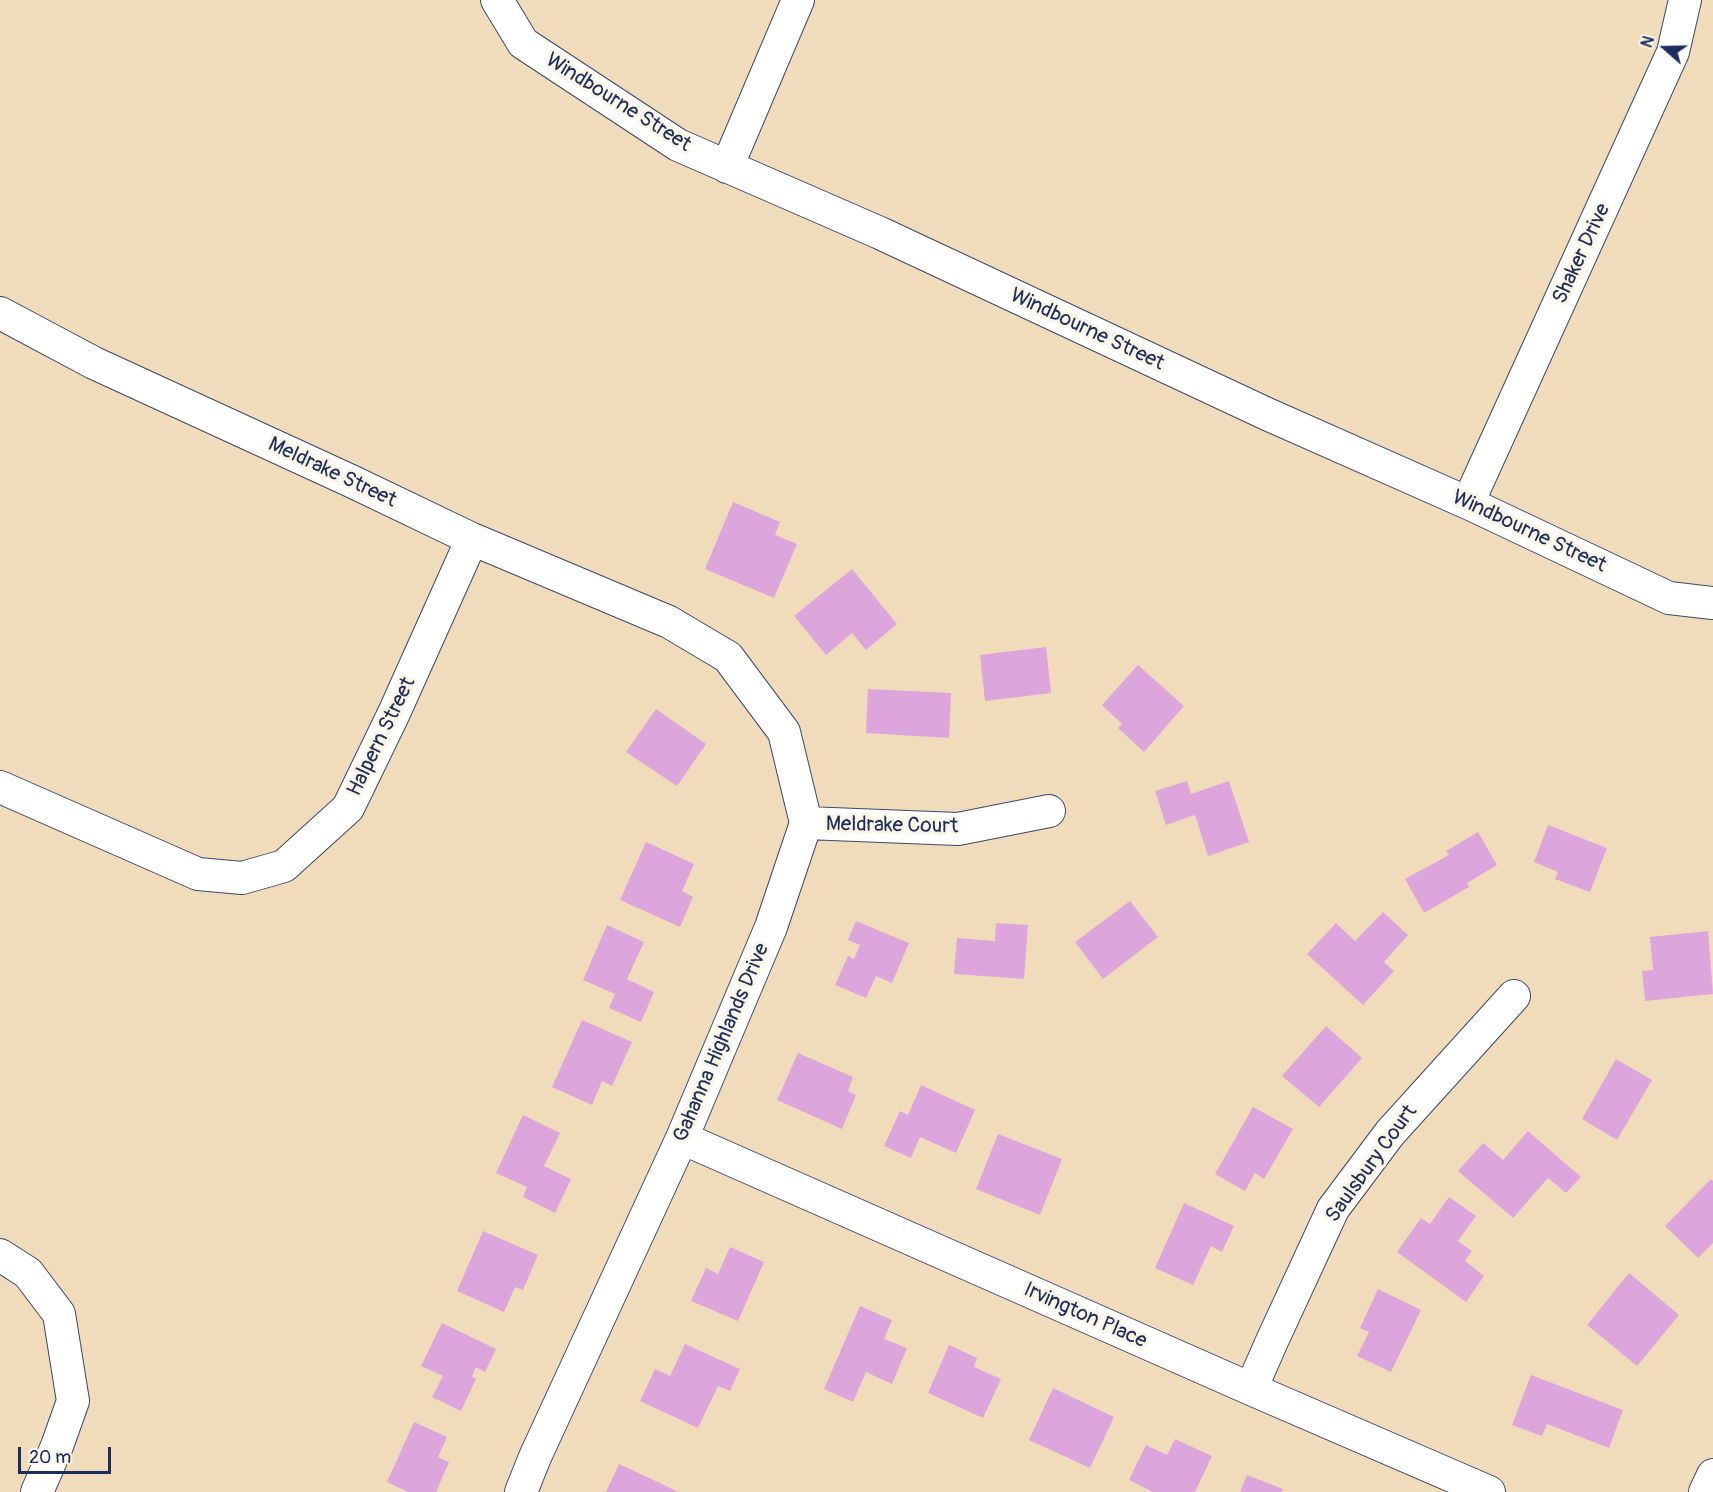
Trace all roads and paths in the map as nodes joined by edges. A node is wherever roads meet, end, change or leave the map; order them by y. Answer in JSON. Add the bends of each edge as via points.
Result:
{"nodes":[{"id":1,"x":496,"y":0,"type":"edge"},
{"id":2,"x":798,"y":0,"type":"edge"},
{"id":3,"x":1685,"y":0,"type":"edge"},
{"id":4,"x":727,"y":166,"type":"junction"},
{"id":5,"x":0,"y":313,"type":"edge"},
{"id":6,"x":1468,"y":503,"type":"junction"},
{"id":7,"x":472,"y":539,"type":"junction"},
{"id":8,"x":1713,"y":603,"type":"edge"},
{"id":9,"x":0,"y":787,"type":"edge"},
{"id":10,"x":1049,"y":811,"type":"dead end"},
{"id":11,"x":806,"y":824,"type":"junction"},
{"id":12,"x":1514,"y":996,"type":"dead end"},
{"id":13,"x":682,"y":1138,"type":"junction"},
{"id":14,"x":0,"y":1255,"type":"edge"},
{"id":15,"x":1251,"y":1389,"type":"junction"},
{"id":16,"x":1713,"y":1475,"type":"edge"},
{"id":17,"x":37,"y":1492,"type":"edge"},
{"id":18,"x":521,"y":1492,"type":"edge"},
{"id":19,"x":1489,"y":1492,"type":"edge"},
{"id":20,"x":1705,"y":1492,"type":"edge"}],
"edges":[{"from":1,"to":4,"type":"street","name":"Windbourne Street","via":[[523,43],[678,145]]},
{"from":2,"to":4,"type":"street"},
{"from":3,"to":6,"type":"street","name":"Shaker Drive","via":[[1673,52]]},
{"from":4,"to":6,"type":"street","name":"Windbourne Street"},
{"from":5,"to":7,"type":"street","name":"Meldrake Street","via":[[94,363]]},
{"from":6,"to":8,"type":"street","name":"Windbourne Street","via":[[1669,598]]},
{"from":7,"to":9,"type":"street","name":"Halpern Street","via":[[348,808],[284,866],[242,878],[198,874]]},
{"from":7,"to":11,"type":"street","name":"Meldrake Street","via":[[669,622],[728,657],[784,732]]},
{"from":10,"to":11,"type":"street","name":"Meldrake Court","via":[[958,830]]},
{"from":11,"to":13,"type":"street","name":"Gahanna Highlands Drive","via":[[771,927]]},
{"from":12,"to":15,"type":"street","name":"Saulsbury Court","via":[[1390,1133],[1333,1209]]},
{"from":13,"to":15,"type":"street","name":"Irvington Place"},
{"from":13,"to":18,"type":"street","name":"Gahanna Highlands Drive"},
{"from":14,"to":17,"type":"street","via":[[28,1273],[59,1314],[73,1401]]},
{"from":15,"to":19,"type":"street","name":"Irvington Place"},
{"from":16,"to":20,"type":"street"}]}
